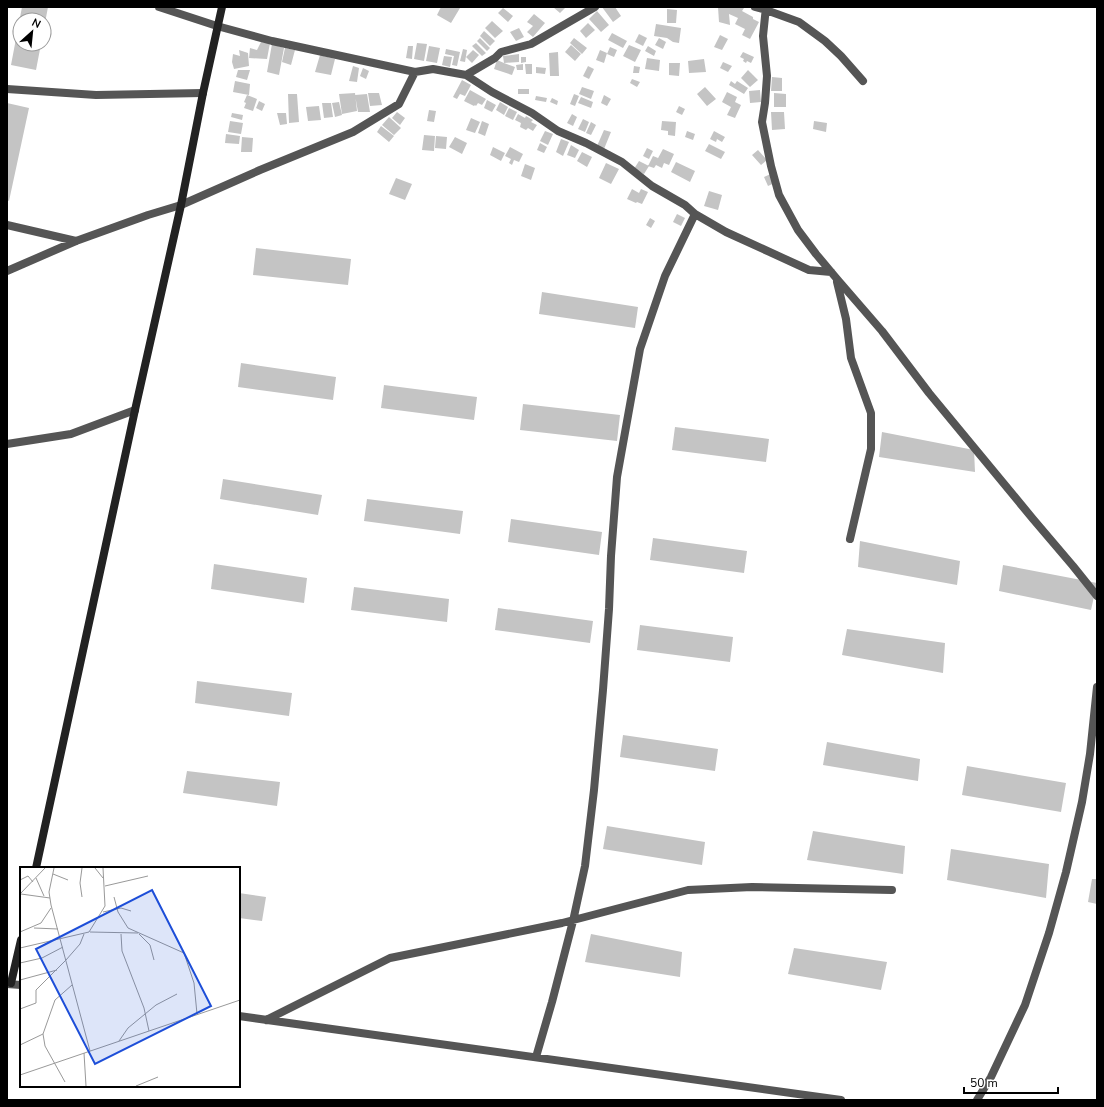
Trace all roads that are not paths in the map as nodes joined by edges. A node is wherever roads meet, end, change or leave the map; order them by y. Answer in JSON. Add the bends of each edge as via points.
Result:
{"nodes":[{"id":1,"x":159,"y":7,"type":"edge"},
{"id":2,"x":222,"y":7,"type":"edge"},
{"id":3,"x":595,"y":7,"type":"edge"},
{"id":4,"x":754,"y":7,"type":"edge"},
{"id":5,"x":766,"y":8,"type":"edge"},
{"id":6,"x":217,"y":26,"type":"junction"},
{"id":7,"x":415,"y":72,"type":"junction"},
{"id":8,"x":466,"y":75,"type":"junction"},
{"id":9,"x":863,"y":81,"type":"dead end"},
{"id":10,"x":7,"y":89,"type":"edge"},
{"id":11,"x":203,"y":93,"type":"junction"},
{"id":12,"x":181,"y":205,"type":"junction"},
{"id":13,"x":695,"y":214,"type":"junction"},
{"id":14,"x":7,"y":225,"type":"edge"},
{"id":15,"x":76,"y":241,"type":"junction"},
{"id":16,"x":7,"y":271,"type":"edge"},
{"id":17,"x":831,"y":272,"type":"junction"},
{"id":18,"x":836,"y":280,"type":"junction"},
{"id":19,"x":135,"y":410,"type":"junction"},
{"id":20,"x":7,"y":444,"type":"edge"},
{"id":21,"x":850,"y":539,"type":"dead end"},
{"id":22,"x":1097,"y":596,"type":"edge"},
{"id":23,"x":1097,"y":687,"type":"edge"},
{"id":24,"x":36,"y":867,"type":"edge"},
{"id":25,"x":892,"y":890,"type":"dead end"},
{"id":26,"x":573,"y":920,"type":"junction"},
{"id":27,"x":20,"y":944,"type":"edge"},
{"id":28,"x":9,"y":984,"type":"edge"},
{"id":29,"x":20,"y":985,"type":"edge"},
{"id":30,"x":240,"y":1016,"type":"edge"},
{"id":31,"x":266,"y":1020,"type":"junction"},
{"id":32,"x":536,"y":1057,"type":"junction"},
{"id":33,"x":841,"y":1100,"type":"edge"},
{"id":34,"x":977,"y":1100,"type":"edge"}],
"edges":[{"from":1,"to":6,"type":"street"},
{"from":2,"to":6,"type":"main road"},
{"from":3,"to":8,"type":"street","via":[[531,44],[501,52]]},
{"from":4,"to":5,"type":"street"},
{"from":5,"to":9,"type":"street","via":[[799,22],[825,41]]},
{"from":5,"to":17,"type":"street","via":[[762,36],[767,76],[762,122],[771,166],[779,195],[798,230]]},
{"from":6,"to":7,"type":"street","via":[[272,41]]},
{"from":6,"to":11,"type":"main road"},
{"from":7,"to":8,"type":"street","via":[[433,70]]},
{"from":7,"to":12,"type":"street","via":[[400,104],[353,132]]},
{"from":8,"to":13,"type":"street","via":[[558,132],[622,162],[652,186],[685,205]]},
{"from":10,"to":11,"type":"street","via":[[96,95]]},
{"from":11,"to":12,"type":"main road"},
{"from":12,"to":15,"type":"street"},
{"from":12,"to":19,"type":"main road"},
{"from":13,"to":17,"type":"street","via":[[726,232],[808,270]]},
{"from":13,"to":26,"type":"street","via":[[665,276],[640,349],[617,477],[594,790],[585,866]]},
{"from":14,"to":15,"type":"street"},
{"from":15,"to":16,"type":"street"},
{"from":17,"to":18,"type":"street"},
{"from":18,"to":21,"type":"street","via":[[852,358],[872,413],[870,449]]},
{"from":18,"to":22,"type":"street","via":[[882,331],[929,393]]},
{"from":19,"to":20,"type":"street","via":[[71,434]]},
{"from":19,"to":24,"type":"main road"},
{"from":23,"to":34,"type":"street","via":[[1082,802],[1049,933],[1025,1005],[991,1077]]},
{"from":25,"to":26,"type":"street","via":[[752,887],[688,890]]},
{"from":26,"to":31,"type":"street","via":[[390,958]]},
{"from":26,"to":32,"type":"street"},
{"from":27,"to":28,"type":"main road"},
{"from":28,"to":29,"type":"street"},
{"from":30,"to":31,"type":"street"},
{"from":31,"to":32,"type":"street"},
{"from":32,"to":33,"type":"street"}]}
